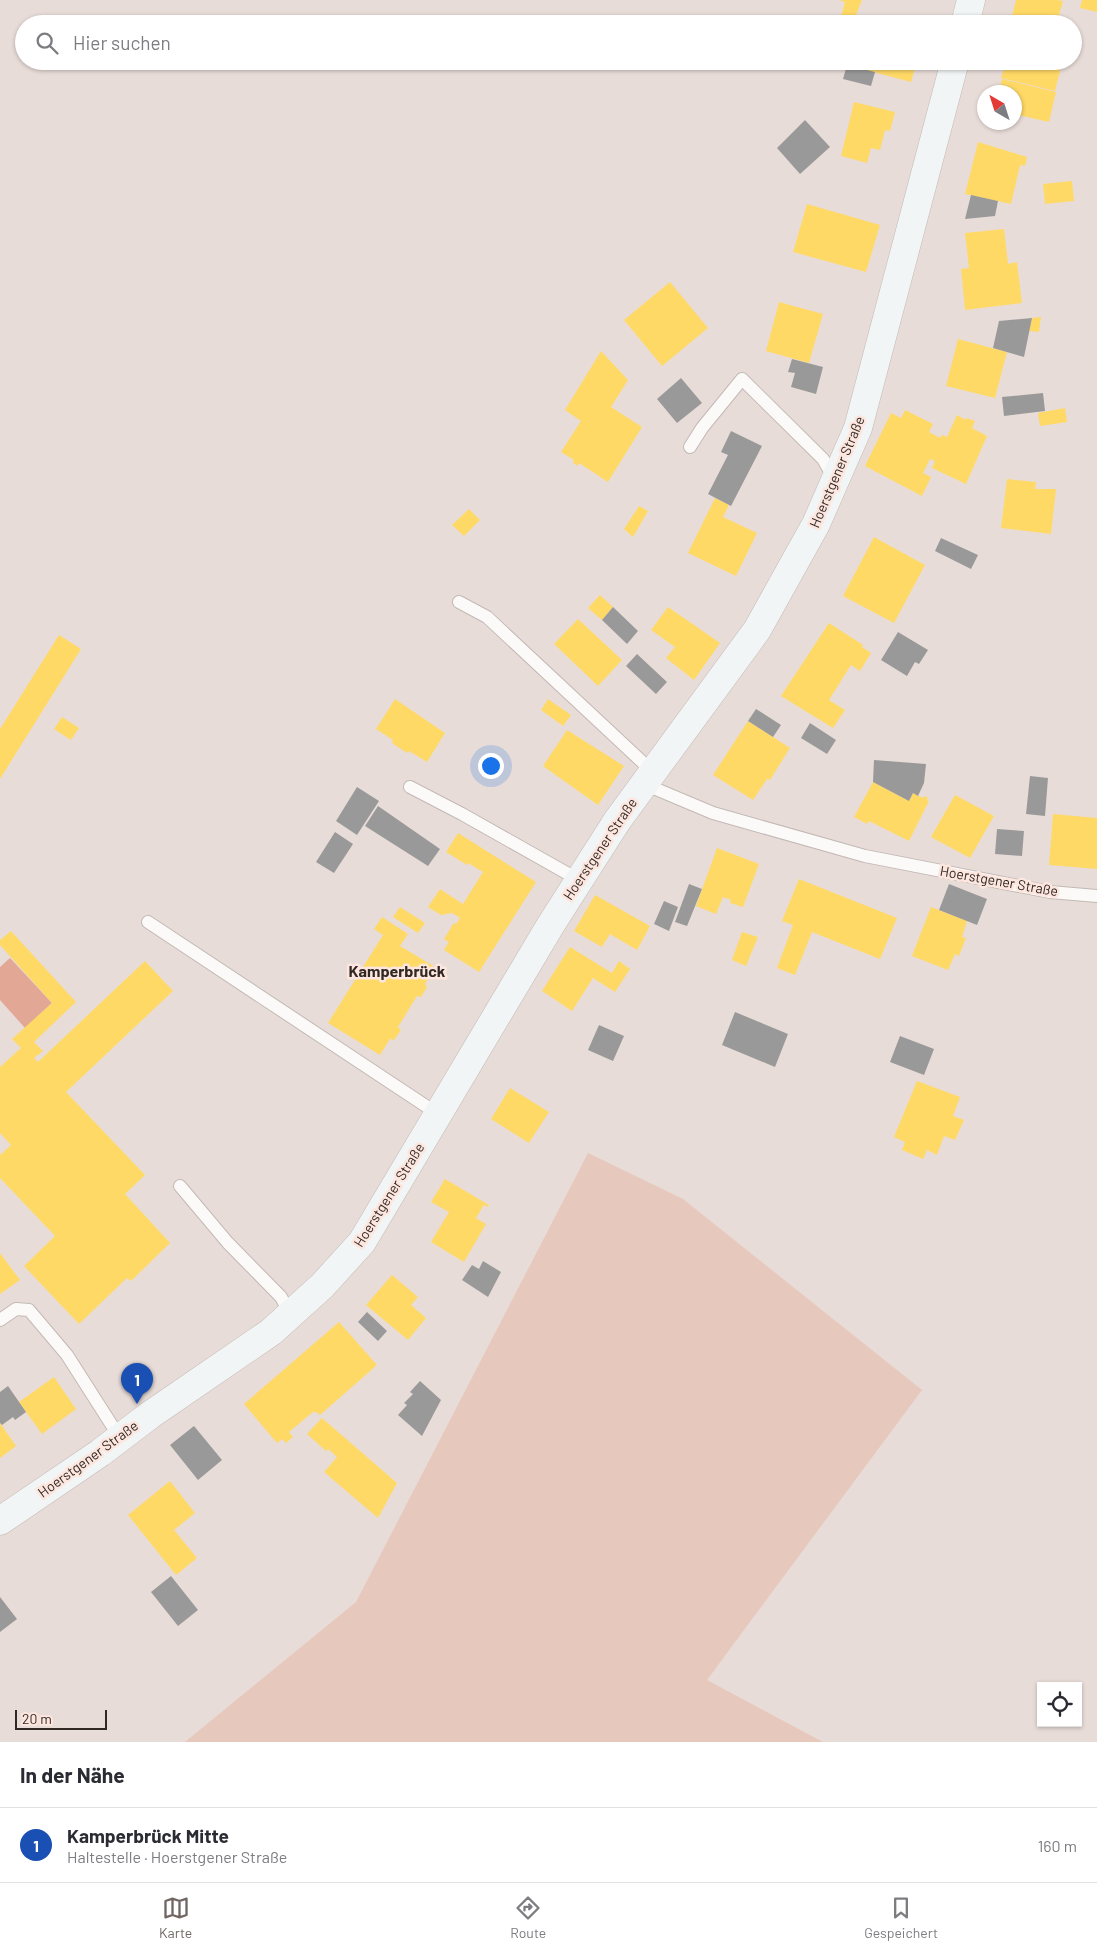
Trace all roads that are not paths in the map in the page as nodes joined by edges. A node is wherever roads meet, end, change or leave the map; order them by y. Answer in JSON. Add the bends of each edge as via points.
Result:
{"nodes":[{"id":1,"x":971,"y":0,"type":"edge"},
{"id":2,"x":967,"y":15,"type":"edge"},
{"id":3,"x":953,"y":70,"type":"edge"},
{"id":4,"x":690,"y":448,"type":"dead end"},
{"id":5,"x":835,"y":480,"type":"junction"},
{"id":6,"x":459,"y":602,"type":"dead end"},
{"id":7,"x":648,"y":778,"type":"junction"},
{"id":8,"x":410,"y":787,"type":"dead end"},
{"id":9,"x":579,"y":880,"type":"junction"},
{"id":10,"x":1097,"y":896,"type":"edge"},
{"id":11,"x":148,"y":922,"type":"dead end"},
{"id":12,"x":438,"y":1114,"type":"junction"},
{"id":13,"x":180,"y":1186,"type":"dead end"},
{"id":14,"x":290,"y":1314,"type":"junction"},
{"id":15,"x":0,"y":1320,"type":"edge"},
{"id":16,"x":120,"y":1438,"type":"junction"},
{"id":17,"x":0,"y":1521,"type":"edge"}],
"edges":[{"from":1,"to":2,"type":"main road"},
{"from":3,"to":5,"type":"main road","name":"Hoerstgener Straße","via":[[858,428]]},
{"from":4,"to":5,"type":"lane","via":[[742,379],[823,459]]},
{"from":5,"to":7,"type":"main road","name":"Hoerstgener Straße","via":[[816,524],[757,630]]},
{"from":6,"to":7,"type":"lane","via":[[487,617]]},
{"from":7,"to":9,"type":"main road","name":"Hoerstgener Straße"},
{"from":7,"to":10,"type":"lane","name":"Hoerstgener Straße","via":[[713,814],[865,856],[1050,892]]},
{"from":8,"to":9,"type":"lane"},
{"from":9,"to":12,"type":"main road","name":"Hoerstgener Straße"},
{"from":11,"to":12,"type":"lane"},
{"from":12,"to":14,"type":"main road","name":"Hoerstgener Straße","via":[[362,1242],[322,1286]]},
{"from":13,"to":14,"type":"lane","via":[[228,1243],[281,1297]]},
{"from":14,"to":16,"type":"main road","name":"Hoerstgener Straße","via":[[271,1332]]},
{"from":15,"to":16,"type":"lane","via":[[16,1309],[28,1310],[67,1355]]},
{"from":16,"to":17,"type":"main road","name":"Hoerstgener Straße"}]}
